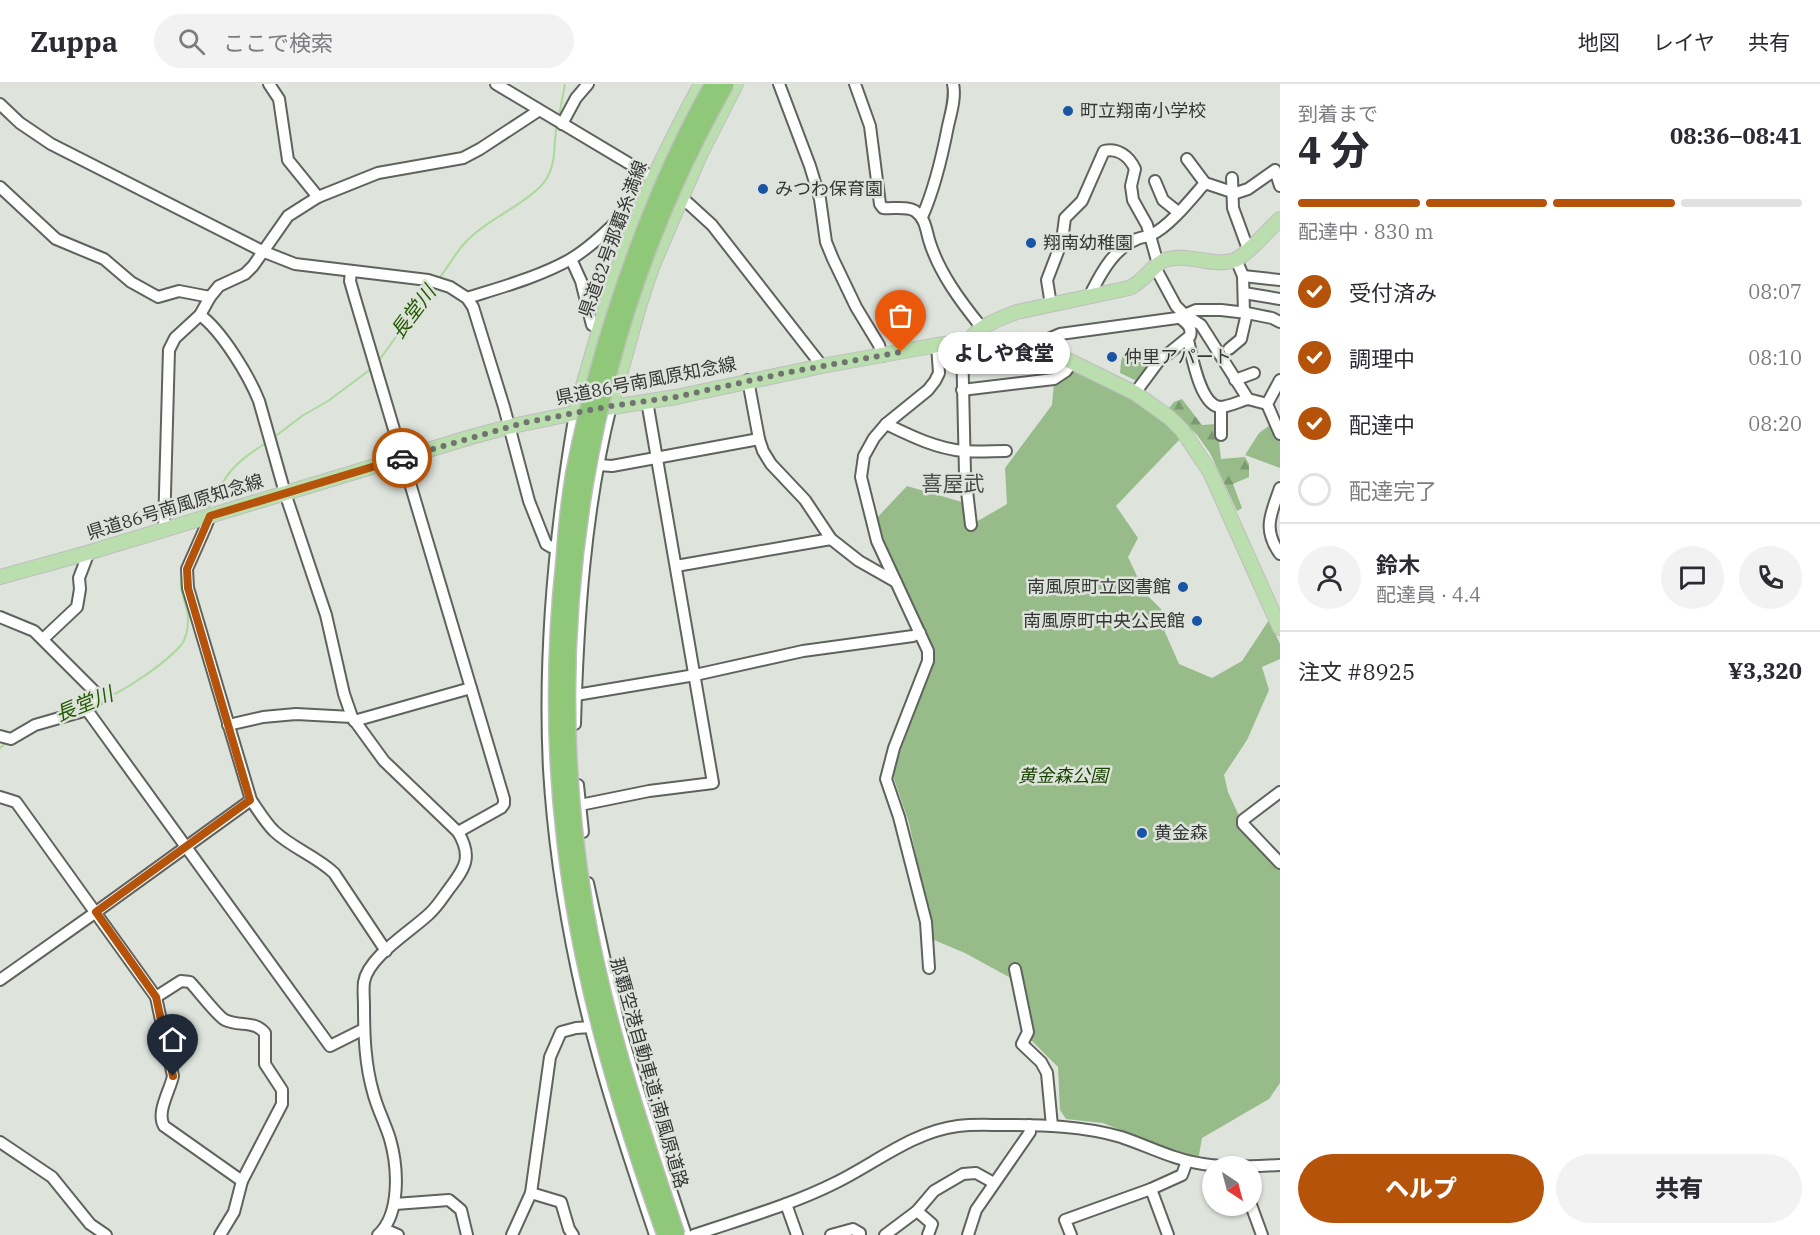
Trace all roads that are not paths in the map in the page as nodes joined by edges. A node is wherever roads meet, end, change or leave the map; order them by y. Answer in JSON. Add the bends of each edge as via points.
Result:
{"nodes":[{"id":1,"x":268,"y":84,"type":"edge"},
{"id":2,"x":496,"y":84,"type":"edge"},
{"id":3,"x":588,"y":84,"type":"edge"},
{"id":4,"x":701,"y":84,"type":"edge"},
{"id":5,"x":712,"y":84,"type":"edge"},
{"id":6,"x":726,"y":84,"type":"edge"},
{"id":7,"x":736,"y":84,"type":"edge"},
{"id":8,"x":779,"y":84,"type":"edge"},
{"id":9,"x":855,"y":84,"type":"edge"},
{"id":10,"x":953,"y":84,"type":"edge"},
{"id":11,"x":0,"y":104,"type":"edge"},
{"id":12,"x":538,"y":111,"type":"junction"},
{"id":13,"x":562,"y":124,"type":"junction"},
{"id":14,"x":1187,"y":159,"type":"dead end"},
{"id":15,"x":653,"y":178,"type":"junction"},
{"id":16,"x":1232,"y":178,"type":"dead end"},
{"id":17,"x":1155,"y":180,"type":"dead end"},
{"id":18,"x":1204,"y":183,"type":"junction"},
{"id":19,"x":1280,"y":186,"type":"edge"},
{"id":20,"x":0,"y":187,"type":"edge"},
{"id":21,"x":1233,"y":193,"type":"junction"},
{"id":22,"x":682,"y":196,"type":"junction"},
{"id":23,"x":318,"y":197,"type":"junction"},
{"id":24,"x":1178,"y":212,"type":"junction"},
{"id":25,"x":922,"y":217,"type":"junction"},
{"id":26,"x":1280,"y":219,"type":"edge"},
{"id":27,"x":633,"y":227,"type":"junction"},
{"id":28,"x":1150,"y":235,"type":"junction"},
{"id":29,"x":1248,"y":249,"type":"junction"},
{"id":30,"x":262,"y":251,"type":"junction"},
{"id":31,"x":571,"y":259,"type":"junction"},
{"id":32,"x":1236,"y":259,"type":"junction"},
{"id":33,"x":1156,"y":266,"type":"junction"},
{"id":34,"x":351,"y":271,"type":"junction"},
{"id":35,"x":1243,"y":276,"type":"junction"},
{"id":36,"x":1280,"y":280,"type":"edge"},
{"id":37,"x":1244,"y":292,"type":"junction"},
{"id":38,"x":1093,"y":296,"type":"junction"},
{"id":39,"x":210,"y":297,"type":"junction"},
{"id":40,"x":467,"y":298,"type":"junction"},
{"id":41,"x":1280,"y":299,"type":"edge"},
{"id":42,"x":1051,"y":305,"type":"junction"},
{"id":43,"x":1246,"y":313,"type":"junction"},
{"id":44,"x":200,"y":315,"type":"junction"},
{"id":45,"x":1182,"y":316,"type":"junction"},
{"id":46,"x":1280,"y":322,"type":"edge"},
{"id":47,"x":600,"y":328,"type":"junction"},
{"id":48,"x":982,"y":328,"type":"junction"},
{"id":49,"x":1188,"y":339,"type":"junction"},
{"id":50,"x":965,"y":341,"type":"junction"},
{"id":51,"x":937,"y":345,"type":"junction"},
{"id":52,"x":1032,"y":346,"type":"junction"},
{"id":53,"x":1229,"y":349,"type":"dead end"},
{"id":54,"x":882,"y":356,"type":"junction"},
{"id":55,"x":1072,"y":362,"type":"junction"},
{"id":56,"x":822,"y":366,"type":"junction"},
{"id":57,"x":1254,"y":373,"type":"dead end"},
{"id":58,"x":748,"y":380,"type":"junction"},
{"id":59,"x":1235,"y":380,"type":"junction"},
{"id":60,"x":1280,"y":381,"type":"edge"},
{"id":61,"x":962,"y":390,"type":"junction"},
{"id":62,"x":1135,"y":393,"type":"junction"},
{"id":63,"x":1248,"y":399,"type":"junction"},
{"id":64,"x":647,"y":401,"type":"junction"},
{"id":65,"x":1267,"y":404,"type":"junction"},
{"id":66,"x":611,"y":406,"type":"junction"},
{"id":67,"x":1221,"y":407,"type":"junction"},
{"id":68,"x":575,"y":413,"type":"junction"},
{"id":69,"x":886,"y":424,"type":"junction"},
{"id":70,"x":508,"y":427,"type":"junction"},
{"id":71,"x":1280,"y":434,"type":"edge"},
{"id":72,"x":1221,"y":435,"type":"dead end"},
{"id":73,"x":759,"y":439,"type":"junction"},
{"id":74,"x":964,"y":451,"type":"junction"},
{"id":75,"x":1006,"y":451,"type":"dead end"},
{"id":76,"x":657,"y":457,"type":"junction"},
{"id":77,"x":402,"y":458,"type":"junction"},
{"id":78,"x":599,"y":465,"type":"junction"},
{"id":79,"x":1280,"y":488,"type":"edge"},
{"id":80,"x":285,"y":493,"type":"junction"},
{"id":81,"x":210,"y":516,"type":"junction"},
{"id":82,"x":971,"y":525,"type":"dead end"},
{"id":83,"x":164,"y":529,"type":"junction"},
{"id":84,"x":831,"y":539,"type":"junction"},
{"id":85,"x":556,"y":546,"type":"junction"},
{"id":86,"x":87,"y":553,"type":"junction"},
{"id":87,"x":1280,"y":554,"type":"edge"},
{"id":88,"x":676,"y":566,"type":"junction"},
{"id":89,"x":0,"y":577,"type":"edge"},
{"id":90,"x":896,"y":582,"type":"junction"},
{"id":91,"x":0,"y":617,"type":"edge"},
{"id":92,"x":1280,"y":628,"type":"edge"},
{"id":93,"x":920,"y":633,"type":"junction"},
{"id":94,"x":43,"y":639,"type":"junction"},
{"id":95,"x":695,"y":675,"type":"junction"},
{"id":96,"x":471,"y":688,"type":"junction"},
{"id":97,"x":576,"y":695,"type":"junction"},
{"id":98,"x":87,"y":710,"type":"junction"},
{"id":99,"x":353,"y":719,"type":"junction"},
{"id":100,"x":228,"y":724,"type":"junction"},
{"id":101,"x":0,"y":736,"type":"edge"},
{"id":102,"x":1280,"y":792,"type":"edge"},
{"id":103,"x":0,"y":797,"type":"edge"},
{"id":104,"x":250,"y":800,"type":"junction"},
{"id":105,"x":580,"y":805,"type":"junction"},
{"id":106,"x":458,"y":832,"type":"junction"},
{"id":107,"x":185,"y":847,"type":"junction"},
{"id":108,"x":1280,"y":863,"type":"edge"},
{"id":109,"x":96,"y":912,"type":"junction"},
{"id":110,"x":386,"y":951,"type":"junction"},
{"id":111,"x":929,"y":968,"type":"dead end"},
{"id":112,"x":1015,"y":969,"type":"dead end"},
{"id":113,"x":2,"y":974,"type":"edge"},
{"id":114,"x":156,"y":997,"type":"junction"},
{"id":115,"x":591,"y":1028,"type":"junction"},
{"id":116,"x":364,"y":1029,"type":"junction"},
{"id":117,"x":1029,"y":1125,"type":"junction"},
{"id":118,"x":1052,"y":1126,"type":"junction"},
{"id":119,"x":0,"y":1142,"type":"edge"},
{"id":120,"x":1187,"y":1161,"type":"junction"},
{"id":121,"x":1202,"y":1164,"type":"edge"},
{"id":122,"x":1280,"y":1165,"type":"edge"},
{"id":123,"x":1262,"y":1166,"type":"edge"},
{"id":124,"x":242,"y":1180,"type":"junction"},
{"id":125,"x":994,"y":1183,"type":"junction"},
{"id":126,"x":1151,"y":1189,"type":"junction"},
{"id":127,"x":531,"y":1193,"type":"junction"},
{"id":128,"x":395,"y":1204,"type":"junction"},
{"id":129,"x":786,"y":1204,"type":"junction"},
{"id":130,"x":917,"y":1211,"type":"junction"},
{"id":131,"x":1255,"y":1216,"type":"edge"},
{"id":132,"x":381,"y":1232,"type":"edge"},
{"id":133,"x":861,"y":1234,"type":"edge"},
{"id":134,"x":106,"y":1235,"type":"edge"},
{"id":135,"x":220,"y":1235,"type":"edge"},
{"id":136,"x":398,"y":1235,"type":"edge"},
{"id":137,"x":467,"y":1235,"type":"edge"},
{"id":138,"x":512,"y":1235,"type":"edge"},
{"id":139,"x":573,"y":1235,"type":"edge"},
{"id":140,"x":655,"y":1235,"type":"edge"},
{"id":141,"x":665,"y":1235,"type":"edge"},
{"id":142,"x":677,"y":1235,"type":"edge"},
{"id":143,"x":686,"y":1235,"type":"edge"},
{"id":144,"x":694,"y":1235,"type":"edge"},
{"id":145,"x":797,"y":1235,"type":"edge"},
{"id":146,"x":831,"y":1235,"type":"edge"},
{"id":147,"x":885,"y":1235,"type":"edge"},
{"id":148,"x":928,"y":1235,"type":"edge"},
{"id":149,"x":968,"y":1235,"type":"edge"},
{"id":150,"x":1071,"y":1235,"type":"edge"},
{"id":151,"x":1168,"y":1235,"type":"edge"},
{"id":152,"x":1262,"y":1235,"type":"edge"}],
"edges":[{"from":1,"to":23,"type":"street","via":[[279,99],[288,160]]},
{"from":2,"to":12,"type":"street"},
{"from":3,"to":13,"type":"street"},
{"from":4,"to":15,"type":"main road","name":"県道82号那覇糸満線"},
{"from":5,"to":141,"type":"highway","name":"那覇空港自動車道;南風原道路","bridge":true,"via":[[652,210],[603,352],[574,474],[556,664],[559,780],[575,909],[600,1024]]},
{"from":6,"to":142,"type":"highway","name":"那覇空港自動車道;南風原道路","bridge":true,"via":[[688,155],[614,352],[586,476],[570,598],[570,778],[585,907],[611,1023]]},
{"from":7,"to":22,"type":"main road"},
{"from":8,"to":54,"type":"street","via":[[820,199],[826,242]]},
{"from":9,"to":25,"type":"street","via":[[870,126],[880,204],[883,208],[911,209]]},
{"from":10,"to":25,"type":"street","via":[[953,103],[941,159]]},
{"from":11,"to":30,"type":"street","via":[[51,144]]},
{"from":12,"to":13,"type":"street"},
{"from":12,"to":23,"type":"street","via":[[463,158],[378,173]]},
{"from":13,"to":15,"type":"street"},
{"from":14,"to":18,"type":"street"},
{"from":15,"to":22,"type":"street"},
{"from":15,"to":27,"type":"main road","name":"県道82号那覇糸満線"},
{"from":16,"to":21,"type":"street"},
{"from":17,"to":24,"type":"street","via":[[1163,200]]},
{"from":18,"to":21,"type":"street"},
{"from":18,"to":24,"type":"street"},
{"from":19,"to":21,"type":"street","via":[[1275,170],[1248,189]]},
{"from":20,"to":39,"type":"street","via":[[56,239],[104,259],[131,282],[158,297],[179,291]]},
{"from":21,"to":29,"type":"street","via":[[1233,208]]},
{"from":22,"to":56,"type":"street","via":[[712,225]]},
{"from":22,"to":66,"type":"main road","via":[[639,303]]},
{"from":23,"to":30,"type":"street","via":[[288,216]]},
{"from":24,"to":28,"type":"street"},
{"from":25,"to":48,"type":"street","via":[[935,257]]},
{"from":26,"to":29,"type":"main road"},
{"from":27,"to":31,"type":"street","via":[[618,220]]},
{"from":27,"to":47,"type":"main road","name":"県道82号那覇糸満線"},
{"from":28,"to":33,"type":"street"},
{"from":28,"to":38,"type":"street","via":[[1129,243],[1116,254],[1102,272]]},
{"from":28,"to":42,"type":"street","via":[[1133,200],[1131,186],[1136,169],[1125,155],[1113,149],[1104,151],[1082,201],[1065,218],[1062,241],[1047,280]]},
{"from":29,"to":32,"type":"main road"},
{"from":30,"to":34,"type":"street","via":[[296,264]]},
{"from":30,"to":39,"type":"street","via":[[245,274],[219,286]]},
{"from":31,"to":40,"type":"street","via":[[521,281]]},
{"from":31,"to":47,"type":"street","via":[[581,280],[592,325]]},
{"from":32,"to":33,"type":"main road","via":[[1181,257]]},
{"from":32,"to":35,"type":"street"},
{"from":33,"to":38,"type":"main road","via":[[1137,285]]},
{"from":33,"to":45,"type":"street"},
{"from":34,"to":40,"type":"street","via":[[428,280]]},
{"from":34,"to":77,"type":"street","via":[[350,281]]},
{"from":35,"to":36,"type":"street"},
{"from":35,"to":37,"type":"street"},
{"from":37,"to":41,"type":"street"},
{"from":37,"to":43,"type":"street"},
{"from":38,"to":42,"type":"main road"},
{"from":39,"to":44,"type":"street"},
{"from":40,"to":70,"type":"street"},
{"from":42,"to":48,"type":"main road","via":[[1017,312]]},
{"from":43,"to":45,"type":"street","via":[[1196,310]]},
{"from":43,"to":46,"type":"street"},
{"from":43,"to":53,"type":"street","via":[[1241,339]]},
{"from":44,"to":80,"type":"street","via":[[222,339],[254,389]]},
{"from":44,"to":83,"type":"street","via":[[175,338],[169,350]]},
{"from":45,"to":49,"type":"street","via":[[1191,330]]},
{"from":45,"to":52,"type":"street","via":[[1060,334]]},
{"from":45,"to":59,"type":"street","via":[[1201,325]]},
{"from":47,"to":68,"type":"main road","name":"県道82号那覇糸満線"},
{"from":48,"to":50,"type":"main road"},
{"from":49,"to":62,"type":"street","via":[[1158,362]]},
{"from":49,"to":67,"type":"street","via":[[1201,389],[1211,404]]},
{"from":50,"to":51,"type":"main road","name":"県道86号南風原知念線"},
{"from":50,"to":52,"type":"main road","name":"県道86号南風原知念線","via":[[1009,340]]},
{"from":50,"to":61,"type":"street"},
{"from":51,"to":54,"type":"main road","name":"県道86号南風原知念線"},
{"from":51,"to":69,"type":"street","via":[[939,373],[935,381]]},
{"from":52,"to":55,"type":"main road","name":"県道86号南風原知念線"},
{"from":54,"to":56,"type":"main road","name":"県道86号南風原知念線"},
{"from":55,"to":61,"type":"street","via":[[1054,379]]},
{"from":55,"to":62,"type":"main road","name":"県道86号南風原知念線"},
{"from":56,"to":58,"type":"main road","name":"県道86号南風原知念線"},
{"from":57,"to":59,"type":"street"},
{"from":58,"to":64,"type":"main road","name":"県道86号南風原知念線"},
{"from":58,"to":73,"type":"street"},
{"from":59,"to":63,"type":"street"},
{"from":60,"to":65,"type":"street"},
{"from":61,"to":74,"type":"street"},
{"from":62,"to":92,"type":"main road","name":"県道86号南風原知念線","via":[[1170,418],[1200,455]]},
{"from":63,"to":65,"type":"street"},
{"from":63,"to":67,"type":"street"},
{"from":64,"to":66,"type":"main road","name":"県道86号南風原知念線"},
{"from":64,"to":76,"type":"street"},
{"from":65,"to":71,"type":"street"},
{"from":66,"to":68,"type":"main road","name":"県道86号南風原知念線"},
{"from":66,"to":78,"type":"street"},
{"from":67,"to":72,"type":"street"},
{"from":68,"to":70,"type":"main road","name":"県道86号南風原知念線"},
{"from":68,"to":85,"type":"street"},
{"from":69,"to":74,"type":"street","via":[[935,446]]},
{"from":69,"to":90,"type":"street","via":[[868,448],[861,477],[877,540]]},
{"from":70,"to":77,"type":"main road","name":"県道86号南風原知念線"},
{"from":70,"to":85,"type":"street","via":[[533,512],[546,544]]},
{"from":73,"to":76,"type":"street"},
{"from":73,"to":84,"type":"street","via":[[771,464],[805,500]]},
{"from":74,"to":75,"type":"street"},
{"from":74,"to":82,"type":"street"},
{"from":76,"to":78,"type":"street"},
{"from":76,"to":88,"type":"street"},
{"from":77,"to":80,"type":"main road","name":"県道86号南風原知念線"},
{"from":77,"to":96,"type":"street"},
{"from":78,"to":97,"type":"street","via":[[585,556]]},
{"from":79,"to":87,"type":"street","via":[[1269,530]]},
{"from":80,"to":81,"type":"main road","name":"県道86号南風原知念線"},
{"from":80,"to":99,"type":"street","via":[[326,615]]},
{"from":81,"to":83,"type":"main road","name":"県道86号南風原知念線"},
{"from":81,"to":100,"type":"street","via":[[187,569],[188,588]]},
{"from":83,"to":86,"type":"main road","name":"県道86号南風原知念線"},
{"from":84,"to":88,"type":"street"},
{"from":84,"to":90,"type":"street"},
{"from":85,"to":115,"type":"street","via":[[548,684],[549,770],[566,913]]},
{"from":86,"to":89,"type":"main road","name":"県道86号南風原知念線"},
{"from":86,"to":94,"type":"street","via":[[79,578],[77,607]]},
{"from":88,"to":95,"type":"street"},
{"from":90,"to":93,"type":"street"},
{"from":91,"to":94,"type":"street","via":[[34,631]]},
{"from":93,"to":95,"type":"street","via":[[804,651]]},
{"from":93,"to":111,"type":"street","via":[[927,646],[928,661],[886,779],[926,922]]},
{"from":94,"to":98,"type":"street","via":[[95,692],[97,700]]},
{"from":95,"to":97,"type":"street"},
{"from":95,"to":105,"type":"street","via":[[713,783]]},
{"from":96,"to":99,"type":"street"},
{"from":96,"to":106,"type":"street","via":[[504,804]]},
{"from":97,"to":105,"type":"street","via":[[574,762]]},
{"from":98,"to":101,"type":"street","via":[[34,725],[11,739]]},
{"from":98,"to":107,"type":"street"},
{"from":99,"to":100,"type":"street","via":[[296,714]]},
{"from":99,"to":106,"type":"street","via":[[384,761]]},
{"from":100,"to":104,"type":"street"},
{"from":102,"to":108,"type":"street","via":[[1243,820]]},
{"from":103,"to":109,"type":"street","via":[[16,802]]},
{"from":104,"to":107,"type":"street"},
{"from":104,"to":110,"type":"street","via":[[276,832],[334,873]]},
{"from":105,"to":143,"type":"street","via":[[587,874],[619,1025]]},
{"from":106,"to":110,"type":"street","via":[[464,842],[465,868],[431,912]]},
{"from":107,"to":109,"type":"street"},
{"from":107,"to":116,"type":"street","via":[[330,1046]]},
{"from":109,"to":113,"type":"street"},
{"from":109,"to":114,"type":"street"},
{"from":110,"to":116,"type":"street","via":[[369,967],[364,982]]},
{"from":112,"to":118,"type":"street","via":[[1028,1032],[1022,1044],[1047,1073]]},
{"from":114,"to":124,"type":"street","via":[[173,1076],[160,1120]]},
{"from":114,"to":124,"type":"street","via":[[181,981],[190,982],[224,1020],[253,1025],[265,1034],[265,1064],[282,1090],[282,1104]]},
{"from":115,"to":127,"type":"street","via":[[561,1032],[550,1057]]},
{"from":115,"to":140,"type":"street"},
{"from":116,"to":128,"type":"street","via":[[373,1092],[393,1157]]},
{"from":117,"to":118,"type":"street"},
{"from":117,"to":125,"type":"street","via":[[1030,1132]]},
{"from":117,"to":129,"type":"street","via":[[958,1126],[931,1132],[835,1184]]},
{"from":118,"to":120,"type":"street","via":[[1113,1135]]},
{"from":119,"to":134,"type":"street","via":[[52,1177],[90,1224]]},
{"from":120,"to":121,"type":"street"},
{"from":120,"to":126,"type":"street","via":[[1182,1175]]},
{"from":122,"to":123,"type":"street"},
{"from":124,"to":135,"type":"street","via":[[234,1212]]},
{"from":125,"to":130,"type":"street","via":[[975,1173],[963,1174],[934,1191]]},
{"from":125,"to":149,"type":"street","via":[[976,1210]]},
{"from":126,"to":150,"type":"street","via":[[1065,1220]]},
{"from":126,"to":151,"type":"street"},
{"from":127,"to":138,"type":"street"},
{"from":127,"to":139,"type":"street","via":[[561,1202]]},
{"from":128,"to":132,"type":"street"},
{"from":128,"to":137,"type":"street","via":[[449,1200],[461,1210]]},
{"from":129,"to":144,"type":"street"},
{"from":129,"to":145,"type":"street"},
{"from":130,"to":147,"type":"street"},
{"from":130,"to":148,"type":"street","via":[[932,1224]]},
{"from":131,"to":152,"type":"street"},
{"from":132,"to":136,"type":"street"},
{"from":133,"to":146,"type":"street","via":[[853,1229]]}]}
